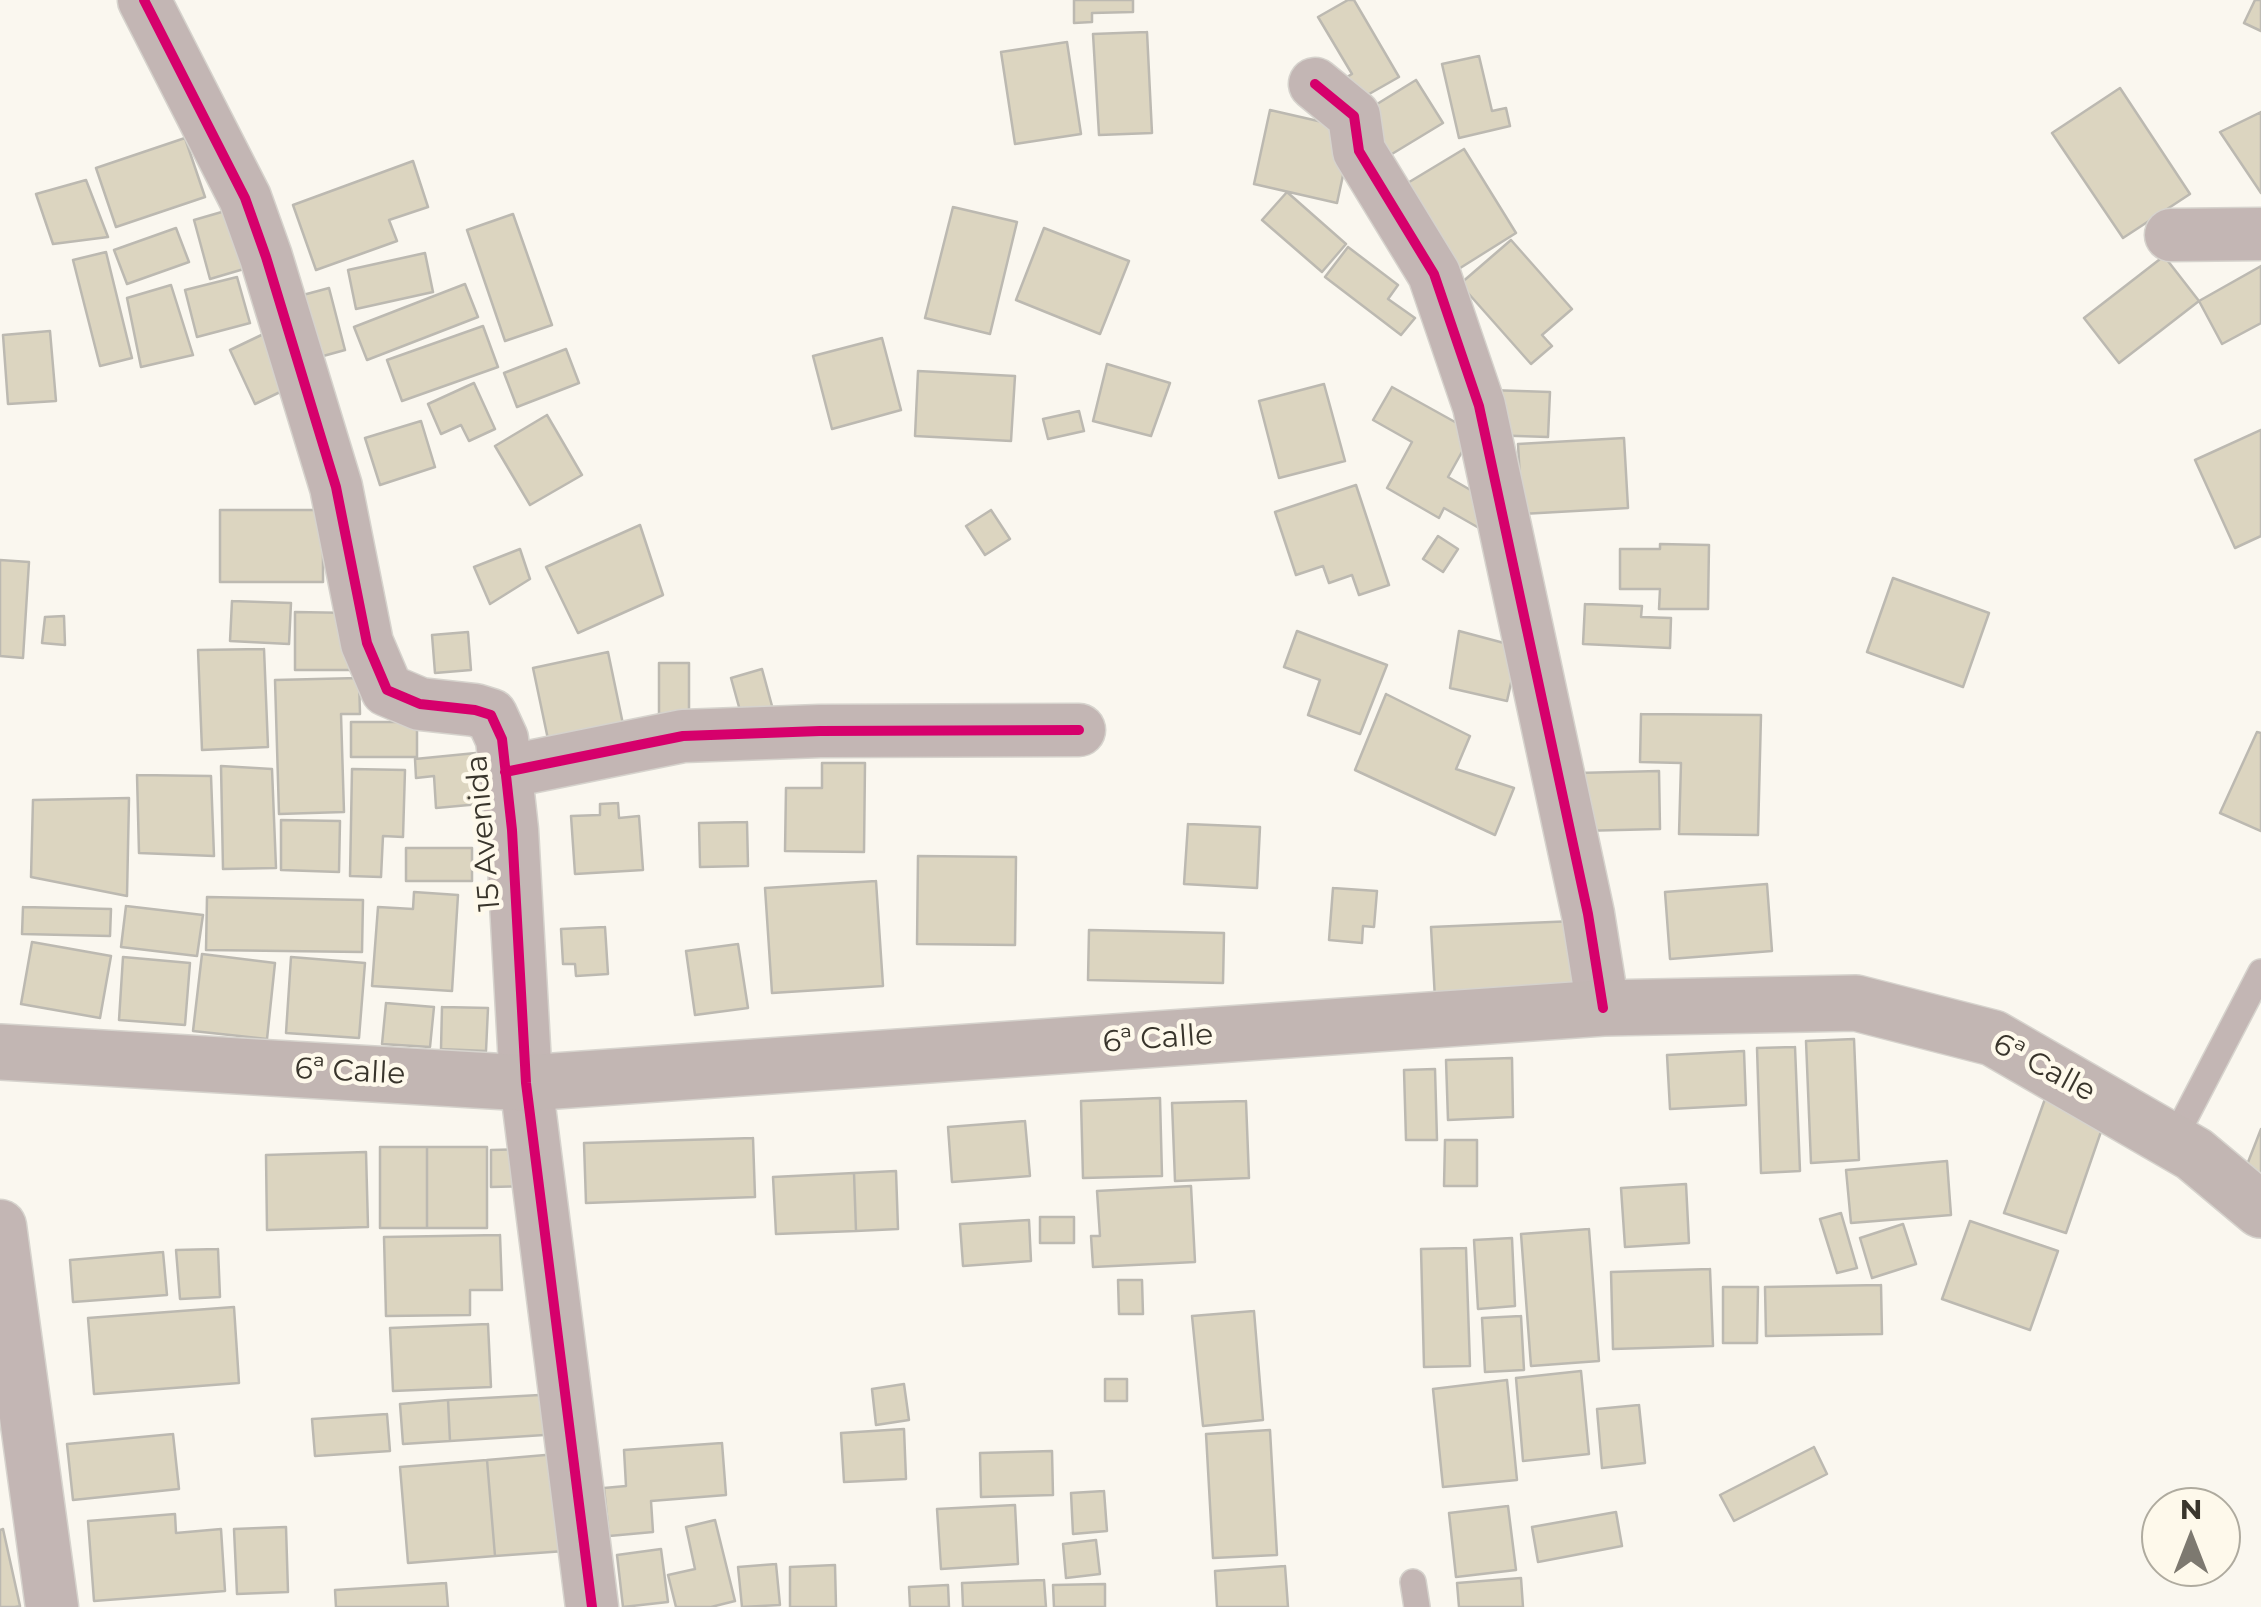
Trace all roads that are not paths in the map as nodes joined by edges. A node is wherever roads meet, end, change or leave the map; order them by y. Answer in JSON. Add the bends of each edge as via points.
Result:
{"nodes":[{"id":1,"x":144,"y":0,"type":"edge"},
{"id":2,"x":1315,"y":84,"type":"dead end"},
{"id":3,"x":2170,"y":234,"type":"dead end"},
{"id":4,"x":2261,"y":234,"type":"edge"},
{"id":5,"x":1080,"y":730,"type":"dead end"},
{"id":6,"x":506,"y":772,"type":"junction"},
{"id":7,"x":2261,"y":972,"type":"edge"},
{"id":8,"x":1603,"y":1008,"type":"junction"},
{"id":9,"x":0,"y":1052,"type":"edge"},
{"id":10,"x":526,"y":1083,"type":"junction"},
{"id":11,"x":2173,"y":1141,"type":"junction"},
{"id":12,"x":2261,"y":1210,"type":"edge"},
{"id":13,"x":0,"y":1226,"type":"edge"},
{"id":14,"x":52,"y":1607,"type":"edge"},
{"id":15,"x":592,"y":1607,"type":"edge"}],
"edges":[{"from":1,"to":6,"type":"street","name":"15 Avenida","via":[[245,198],[266,257],[336,487],[367,643],[387,690],[420,704],[492,716]]},
{"from":2,"to":8,"type":"street","via":[[1354,116],[1360,150],[1434,274],[1479,406]]},
{"from":3,"to":4,"type":"street"},
{"from":5,"to":6,"type":"street","via":[[683,736]]},
{"from":6,"to":10,"type":"street","name":"15 Avenida"},
{"from":7,"to":11,"type":"lane"},
{"from":8,"to":10,"type":"main road","name":"6ª Calle"},
{"from":8,"to":11,"type":"main road","name":"6ª Calle","via":[[1856,1003],[1993,1038]]},
{"from":9,"to":10,"type":"main road","name":"6ª Calle"},
{"from":10,"to":15,"type":"street","name":"15 Avenida"},
{"from":11,"to":12,"type":"main road","name":"6ª Calle"},
{"from":13,"to":14,"type":"street"}]}
